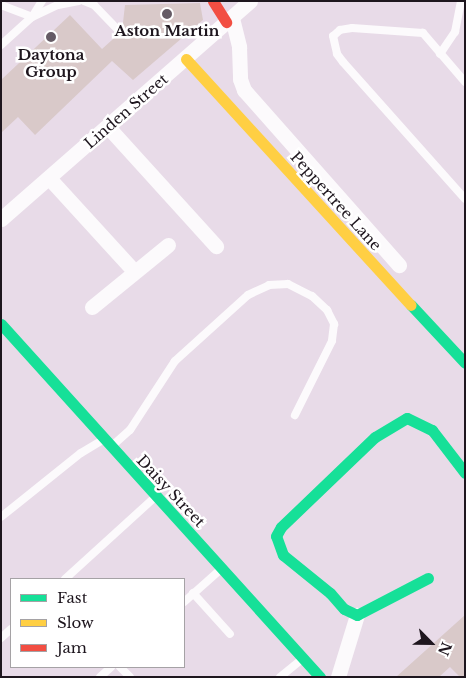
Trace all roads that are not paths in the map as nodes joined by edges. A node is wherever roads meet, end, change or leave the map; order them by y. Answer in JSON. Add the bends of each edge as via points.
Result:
{"nodes":[{"id":1,"x":42,"y":1,"type":"edge"},
{"id":2,"x":79,"y":1,"type":"edge"},
{"id":3,"x":84,"y":1,"type":"edge"},
{"id":4,"x":213,"y":1,"type":"edge"},
{"id":5,"x":250,"y":1,"type":"edge"},
{"id":6,"x":460,"y":1,"type":"edge"},
{"id":7,"x":4,"y":5,"type":"edge"},
{"id":8,"x":32,"y":17,"type":"junction"},
{"id":9,"x":229,"y":20,"type":"junction"},
{"id":10,"x":117,"y":29,"type":"dead end"},
{"id":11,"x":1,"y":45,"type":"edge"},
{"id":12,"x":440,"y":54,"type":"junction"},
{"id":13,"x":186,"y":59,"type":"junction"},
{"id":14,"x":465,"y":82,"type":"edge"},
{"id":15,"x":108,"y":127,"type":"junction"},
{"id":16,"x":49,"y":178,"type":"junction"},
{"id":17,"x":465,"y":198,"type":"edge"},
{"id":18,"x":1,"y":219,"type":"edge"},
{"id":19,"x":168,"y":244,"type":"dead end"},
{"id":20,"x":216,"y":246,"type":"dead end"},
{"id":21,"x":399,"y":265,"type":"dead end"},
{"id":22,"x":134,"y":271,"type":"junction"},
{"id":23,"x":92,"y":306,"type":"dead end"},
{"id":24,"x":1,"y":324,"type":"edge"},
{"id":25,"x":465,"y":363,"type":"edge"},
{"id":26,"x":295,"y":415,"type":"dead end"},
{"id":27,"x":107,"y":443,"type":"junction"},
{"id":28,"x":465,"y":473,"type":"edge"},
{"id":29,"x":155,"y":496,"type":"junction"},
{"id":30,"x":1,"y":517,"type":"edge"},
{"id":31,"x":223,"y":568,"type":"junction"},
{"id":32,"x":66,"y":578,"type":"edge"},
{"id":33,"x":428,"y":578,"type":"dead end"},
{"id":34,"x":193,"y":593,"type":"junction"},
{"id":35,"x":185,"y":601,"type":"edge"},
{"id":36,"x":357,"y":616,"type":"junction"},
{"id":37,"x":230,"y":634,"type":"dead end"},
{"id":38,"x":304,"y":658,"type":"junction"},
{"id":39,"x":110,"y":668,"type":"edge"},
{"id":40,"x":121,"y":668,"type":"edge"},
{"id":41,"x":100,"y":677,"type":"edge"},
{"id":42,"x":130,"y":677,"type":"edge"},
{"id":43,"x":280,"y":677,"type":"edge"},
{"id":44,"x":320,"y":677,"type":"edge"},
{"id":45,"x":338,"y":677,"type":"edge"}],
"edges":[{"from":1,"to":8,"type":"lane"},
{"from":2,"to":8,"type":"lane","via":[[58,5],[43,15]]},
{"from":3,"to":10,"type":"lane","via":[[94,5]]},
{"from":4,"to":9,"type":"street"},
{"from":5,"to":9,"type":"street","name":"Linden Street"},
{"from":6,"to":12,"type":"lane","via":[[455,32]]},
{"from":7,"to":8,"type":"lane","via":[[18,14]]},
{"from":8,"to":11,"type":"lane"},
{"from":9,"to":13,"type":"street","name":"Linden Street"},
{"from":9,"to":21,"type":"street","via":[[239,47],[240,79],[244,90]]},
{"from":12,"to":14,"type":"lane"},
{"from":12,"to":17,"type":"lane","via":[[426,35],[412,30],[345,28],[333,36],[337,54],[343,62]]},
{"from":13,"to":15,"type":"street","name":"Linden Street"},
{"from":13,"to":25,"type":"street","name":"Peppertree Lane"},
{"from":15,"to":16,"type":"street","name":"Linden Street"},
{"from":15,"to":20,"type":"street"},
{"from":16,"to":18,"type":"street","name":"Linden Street"},
{"from":16,"to":22,"type":"street"},
{"from":19,"to":22,"type":"street"},
{"from":22,"to":23,"type":"street"},
{"from":24,"to":27,"type":"street","name":"Daisy Street"},
{"from":26,"to":27,"type":"lane","via":[[332,341],[334,324],[327,310],[312,296],[288,284],[269,285],[248,295],[196,340],[175,361],[130,430]]},
{"from":27,"to":29,"type":"street","name":"Daisy Street"},
{"from":27,"to":30,"type":"lane","via":[[81,453]]},
{"from":28,"to":36,"type":"street","via":[[432,430],[408,418],[398,420],[375,437],[281,527],[276,536],[282,555],[330,593],[344,609]]},
{"from":29,"to":31,"type":"street","name":"Daisy Street"},
{"from":29,"to":32,"type":"lane"},
{"from":31,"to":34,"type":"lane"},
{"from":31,"to":38,"type":"street","name":"Daisy Street"},
{"from":33,"to":36,"type":"street"},
{"from":34,"to":35,"type":"lane"},
{"from":34,"to":37,"type":"lane"},
{"from":36,"to":45,"type":"street"},
{"from":38,"to":43,"type":"lane"},
{"from":38,"to":44,"type":"street","name":"Daisy Street"},
{"from":39,"to":41,"type":"lane"},
{"from":40,"to":42,"type":"lane"}]}
